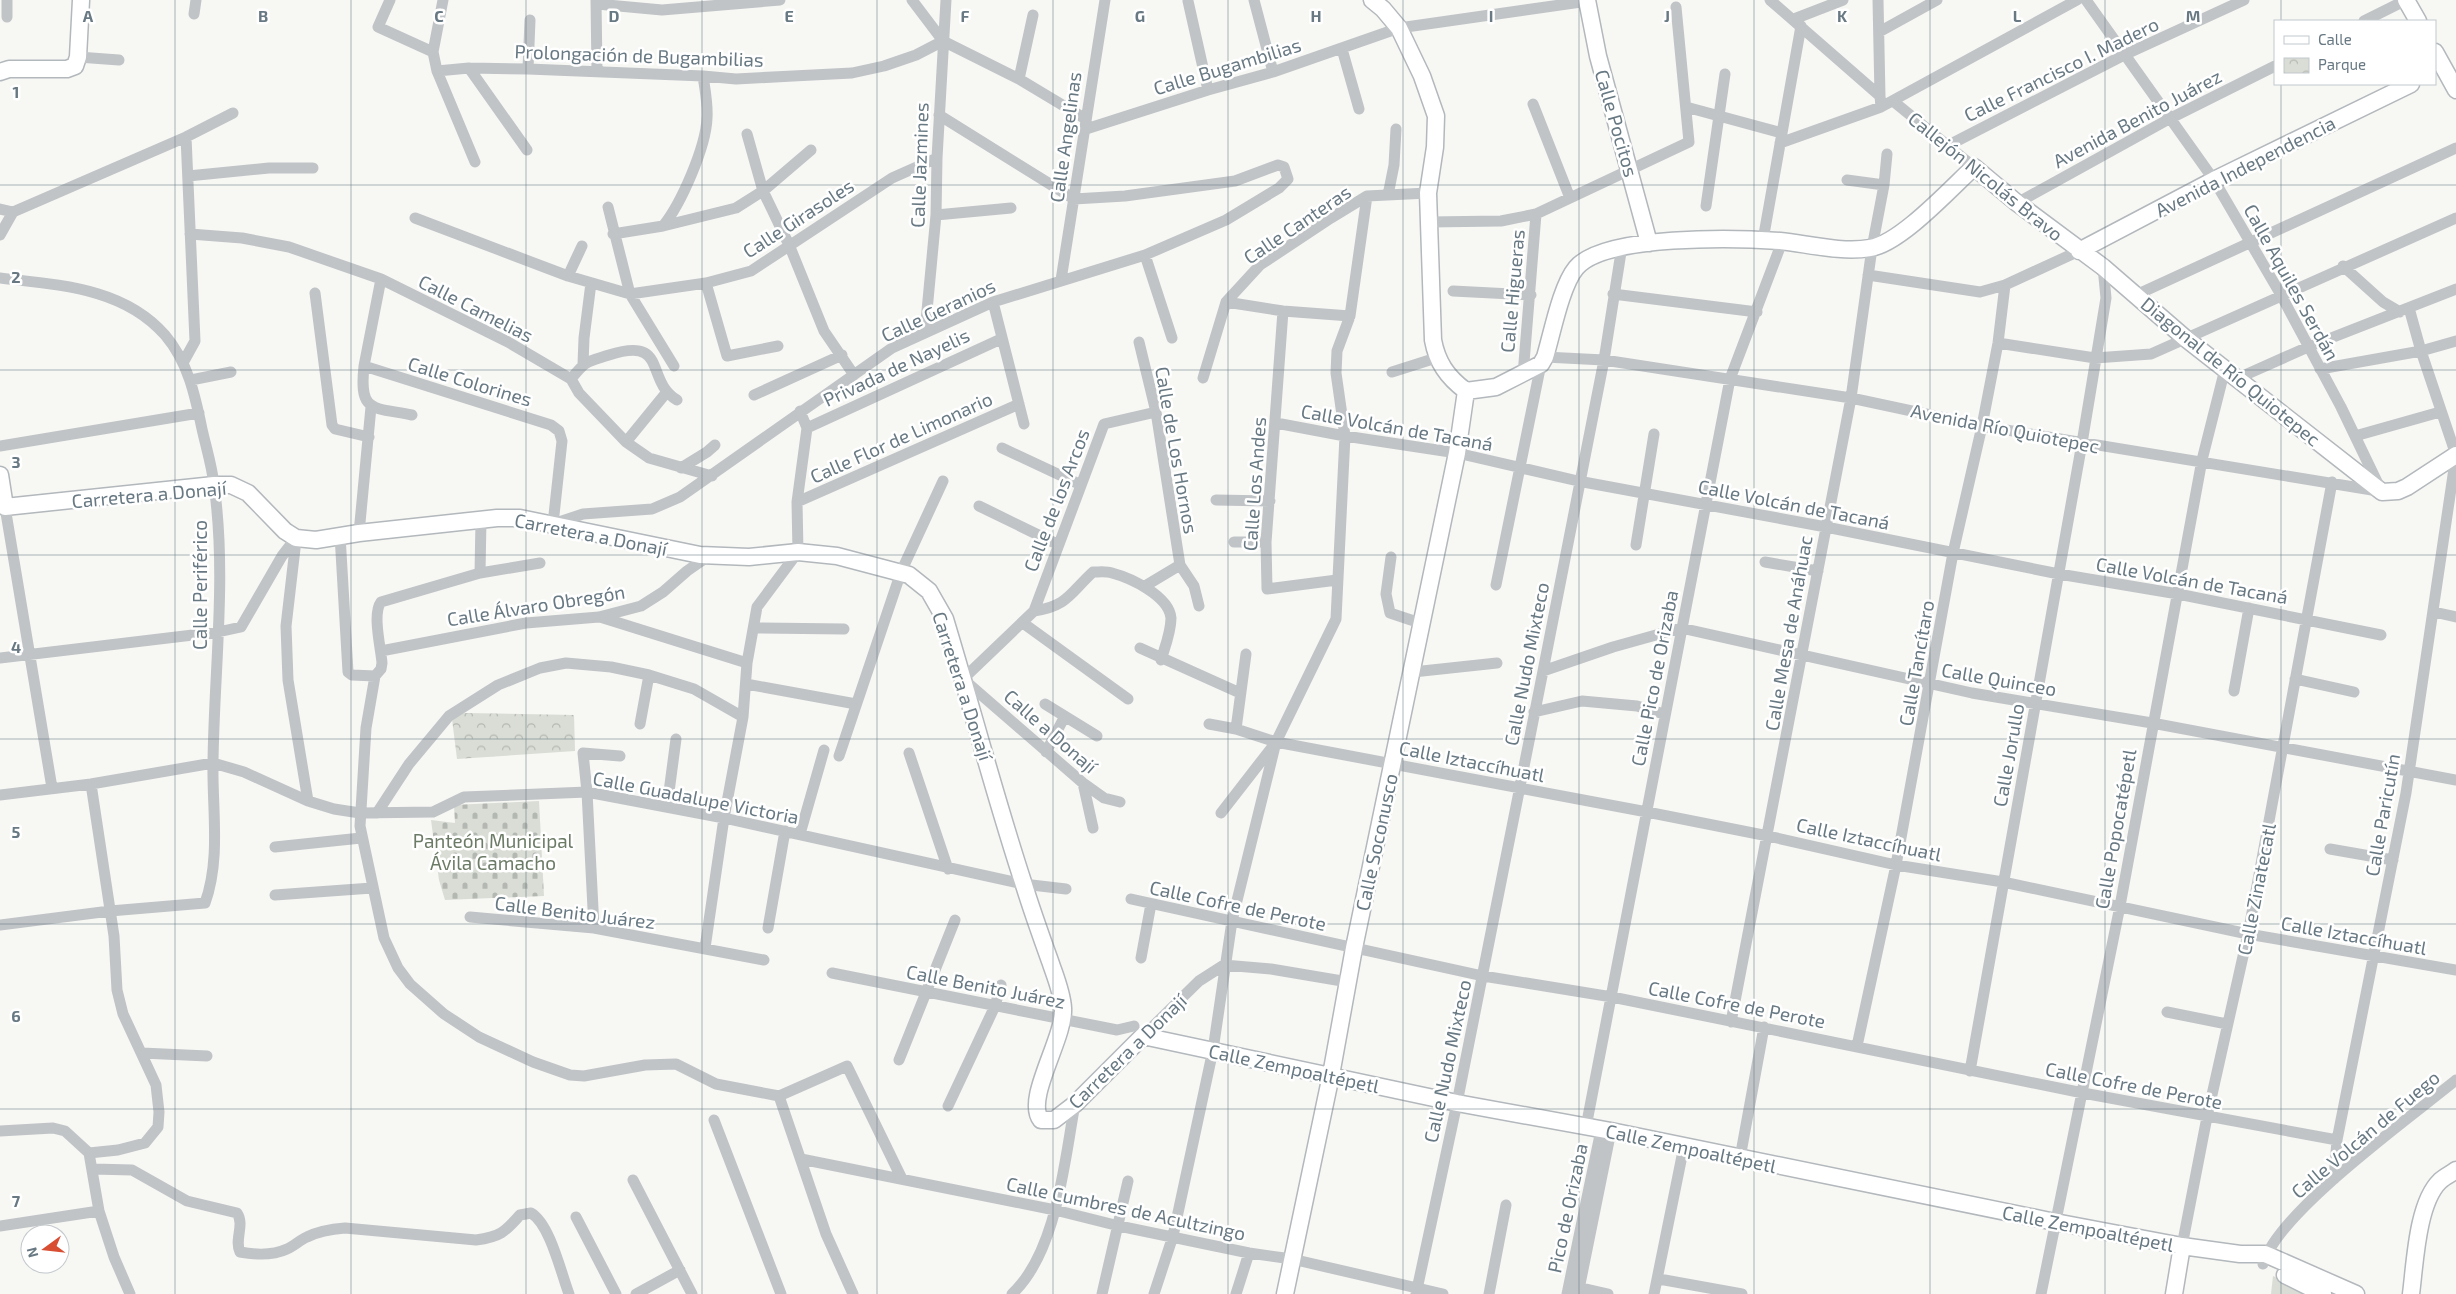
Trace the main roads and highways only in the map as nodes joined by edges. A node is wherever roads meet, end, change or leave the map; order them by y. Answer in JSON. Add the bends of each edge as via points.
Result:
{"nodes":[{"id":1,"x":81,"y":0,"type":"edge"},
{"id":2,"x":1372,"y":0,"type":"edge"},
{"id":3,"x":2406,"y":0,"type":"edge"},
{"id":4,"x":1588,"y":1,"type":"edge"},
{"id":5,"x":2417,"y":20,"type":"edge"},
{"id":6,"x":2436,"y":54,"type":"edge"},
{"id":7,"x":2445,"y":68,"type":"edge"},
{"id":8,"x":0,"y":72,"type":"edge"},
{"id":9,"x":2410,"y":85,"type":"edge"},
{"id":10,"x":2456,"y":90,"type":"edge"},
{"id":11,"x":1649,"y":243,"type":"junction"},
{"id":12,"x":2079,"y":251,"type":"junction"},
{"id":13,"x":1466,"y":391,"type":"junction"},
{"id":14,"x":2456,"y":455,"type":"edge"},
{"id":15,"x":0,"y":475,"type":"edge"},
{"id":16,"x":2382,"y":492,"type":"joint"},
{"id":17,"x":3,"y":508,"type":"edge"},
{"id":18,"x":1138,"y":1031,"type":"joint"},
{"id":19,"x":1331,"y":1074,"type":"junction"},
{"id":20,"x":2456,"y":1170,"type":"edge"},
{"id":21,"x":2182,"y":1246,"type":"junction"},
{"id":22,"x":2264,"y":1259,"type":"junction"},
{"id":23,"x":1285,"y":1294,"type":"edge"},
{"id":24,"x":2174,"y":1294,"type":"edge"},
{"id":25,"x":2323,"y":1294,"type":"edge"},
{"id":26,"x":2356,"y":1294,"type":"edge"},
{"id":27,"x":2411,"y":1294,"type":"edge"}],
"edges":[{"from":1,"to":8,"type":"main road","via":[[75,66]]},
{"from":2,"to":13,"type":"main road","via":[[1399,28],[1422,76],[1436,116],[1428,193],[1433,340],[1436,358],[1452,381]]},
{"from":3,"to":5,"type":"main road"},
{"from":4,"to":11,"type":"main road","name":"Calle Pocitos","via":[[1598,56]]},
{"from":6,"to":7,"type":"main road"},
{"from":7,"to":10,"type":"main road"},
{"from":9,"to":12,"type":"main road","name":"Avenida Independencia","via":[[2214,180]]},
{"from":11,"to":12,"type":"main road","name":"Callejón Nicolás Bravo","via":[[1722,239],[1872,248],[1905,230],[1974,167]]},
{"from":11,"to":13,"type":"main road","via":[[1622,246],[1596,255],[1577,267],[1563,296],[1543,361],[1496,387]]},
{"from":12,"to":16,"type":"main road","name":"Diagonal de Río Quiotepec"},
{"from":13,"to":19,"type":"main road","name":"Calle Soconusco","via":[[1457,453],[1354,948]]},
{"from":14,"to":16,"type":"main road","name":"Avenida Río Quiotepec","via":[[2406,487]]},
{"from":15,"to":17,"type":"main road"},
{"from":17,"to":18,"type":"main road","name":"Carretera a Donají","via":[[231,485],[248,493],[296,538],[316,540],[520,518],[710,555],[749,558],[798,552],[837,556],[901,572],[916,579],[929,591],[945,620],[1024,884],[1058,984],[1062,1020],[1036,1098],[1036,1115],[1040,1120],[1054,1120],[1075,1104]]},
{"from":18,"to":19,"type":"main road","name":"Calle Zempoaltépetl"},
{"from":19,"to":21,"type":"main road","name":"Calle Zempoaltépetl","via":[[1457,1103]]},
{"from":19,"to":23,"type":"main road","name":"Calle Soconusco"},
{"from":20,"to":27,"type":"main road","via":[[2439,1182],[2430,1197],[2418,1240]]},
{"from":21,"to":22,"type":"main road","name":"Calle Zempoaltépetl"},
{"from":21,"to":24,"type":"main road","name":"Calle Zinatecatl"},
{"from":22,"to":25,"type":"main road"},
{"from":22,"to":26,"type":"main road"}]}
